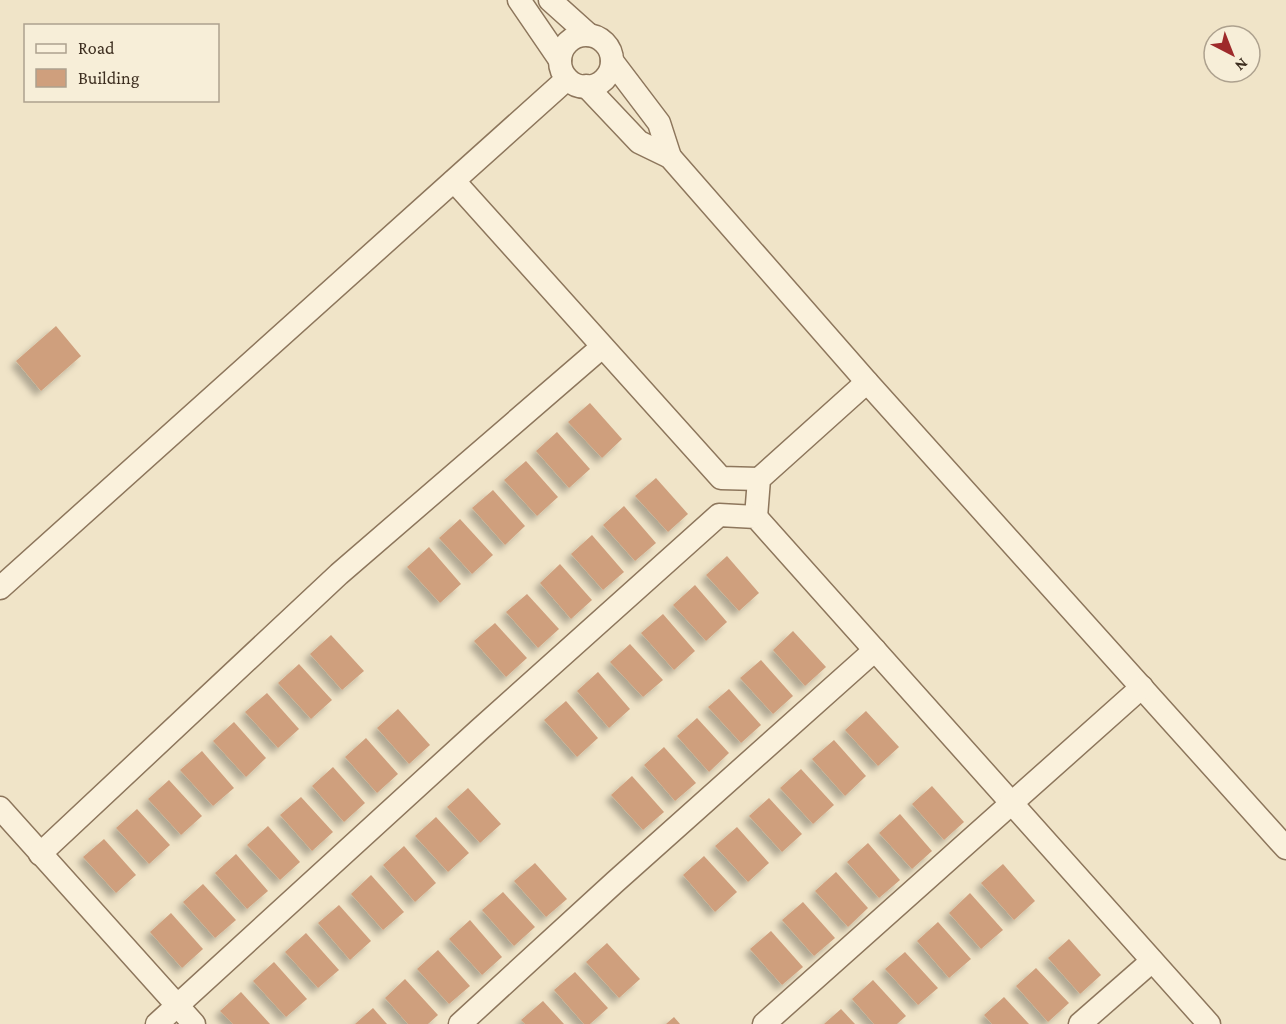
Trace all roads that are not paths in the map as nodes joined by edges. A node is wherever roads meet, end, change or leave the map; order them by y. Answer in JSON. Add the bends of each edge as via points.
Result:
{"nodes":[{"id":1,"x":519,"y":0,"type":"edge"},
{"id":2,"x":549,"y":0,"type":"edge"},
{"id":3,"x":589,"y":35,"type":"junction"},
{"id":4,"x":612,"y":61,"type":"junction"},
{"id":5,"x":571,"y":75,"type":"junction"},
{"id":6,"x":670,"y":157,"type":"junction"},
{"id":7,"x":454,"y":181,"type":"junction"},
{"id":8,"x":602,"y":347,"type":"junction"},
{"id":9,"x":867,"y":382,"type":"junction"},
{"id":10,"x":721,"y":478,"type":"junction"},
{"id":11,"x":759,"y":479,"type":"junction"},
{"id":12,"x":718,"y":515,"type":"junction"},
{"id":13,"x":756,"y":517,"type":"junction"},
{"id":14,"x":0,"y":588,"type":"edge"},
{"id":15,"x":875,"y":650,"type":"junction"},
{"id":16,"x":1142,"y":687,"type":"junction"},
{"id":17,"x":1013,"y":804,"type":"junction"},
{"id":18,"x":0,"y":808,"type":"edge"},
{"id":19,"x":1286,"y":848,"type":"edge"},
{"id":20,"x":40,"y":854,"type":"junction"},
{"id":21,"x":1152,"y":961,"type":"junction"},
{"id":22,"x":178,"y":1006,"type":"junction"},
{"id":23,"x":157,"y":1024,"type":"edge"},
{"id":24,"x":194,"y":1024,"type":"edge"},
{"id":25,"x":460,"y":1024,"type":"edge"},
{"id":26,"x":764,"y":1024,"type":"edge"},
{"id":27,"x":1080,"y":1024,"type":"edge"},
{"id":28,"x":1209,"y":1024,"type":"edge"}],
"edges":[{"from":1,"to":5,"type":"street"},
{"from":2,"to":3,"type":"street"},
{"from":3,"to":4,"type":"street","via":[[606,44]]},
{"from":3,"to":5,"type":"street","via":[[573,39],[562,52]]},
{"from":4,"to":5,"type":"street","via":[[610,71],[595,85]]},
{"from":4,"to":6,"type":"street","via":[[659,123]]},
{"from":5,"to":6,"type":"street","via":[[639,142]]},
{"from":5,"to":7,"type":"street"},
{"from":6,"to":9,"type":"street"},
{"from":7,"to":8,"type":"street"},
{"from":7,"to":14,"type":"street"},
{"from":8,"to":10,"type":"street"},
{"from":8,"to":20,"type":"street","via":[[339,574]]},
{"from":9,"to":11,"type":"street"},
{"from":9,"to":16,"type":"street"},
{"from":10,"to":11,"type":"street"},
{"from":10,"to":12,"type":"street"},
{"from":11,"to":13,"type":"street"},
{"from":12,"to":13,"type":"street"},
{"from":12,"to":22,"type":"street"},
{"from":13,"to":15,"type":"street"},
{"from":15,"to":17,"type":"street"},
{"from":15,"to":25,"type":"street"},
{"from":16,"to":17,"type":"street"},
{"from":16,"to":19,"type":"street"},
{"from":17,"to":21,"type":"street"},
{"from":17,"to":26,"type":"street"},
{"from":18,"to":20,"type":"street"},
{"from":20,"to":22,"type":"street"},
{"from":21,"to":27,"type":"street"},
{"from":21,"to":28,"type":"street"},
{"from":22,"to":23,"type":"street"},
{"from":22,"to":24,"type":"street"}]}
